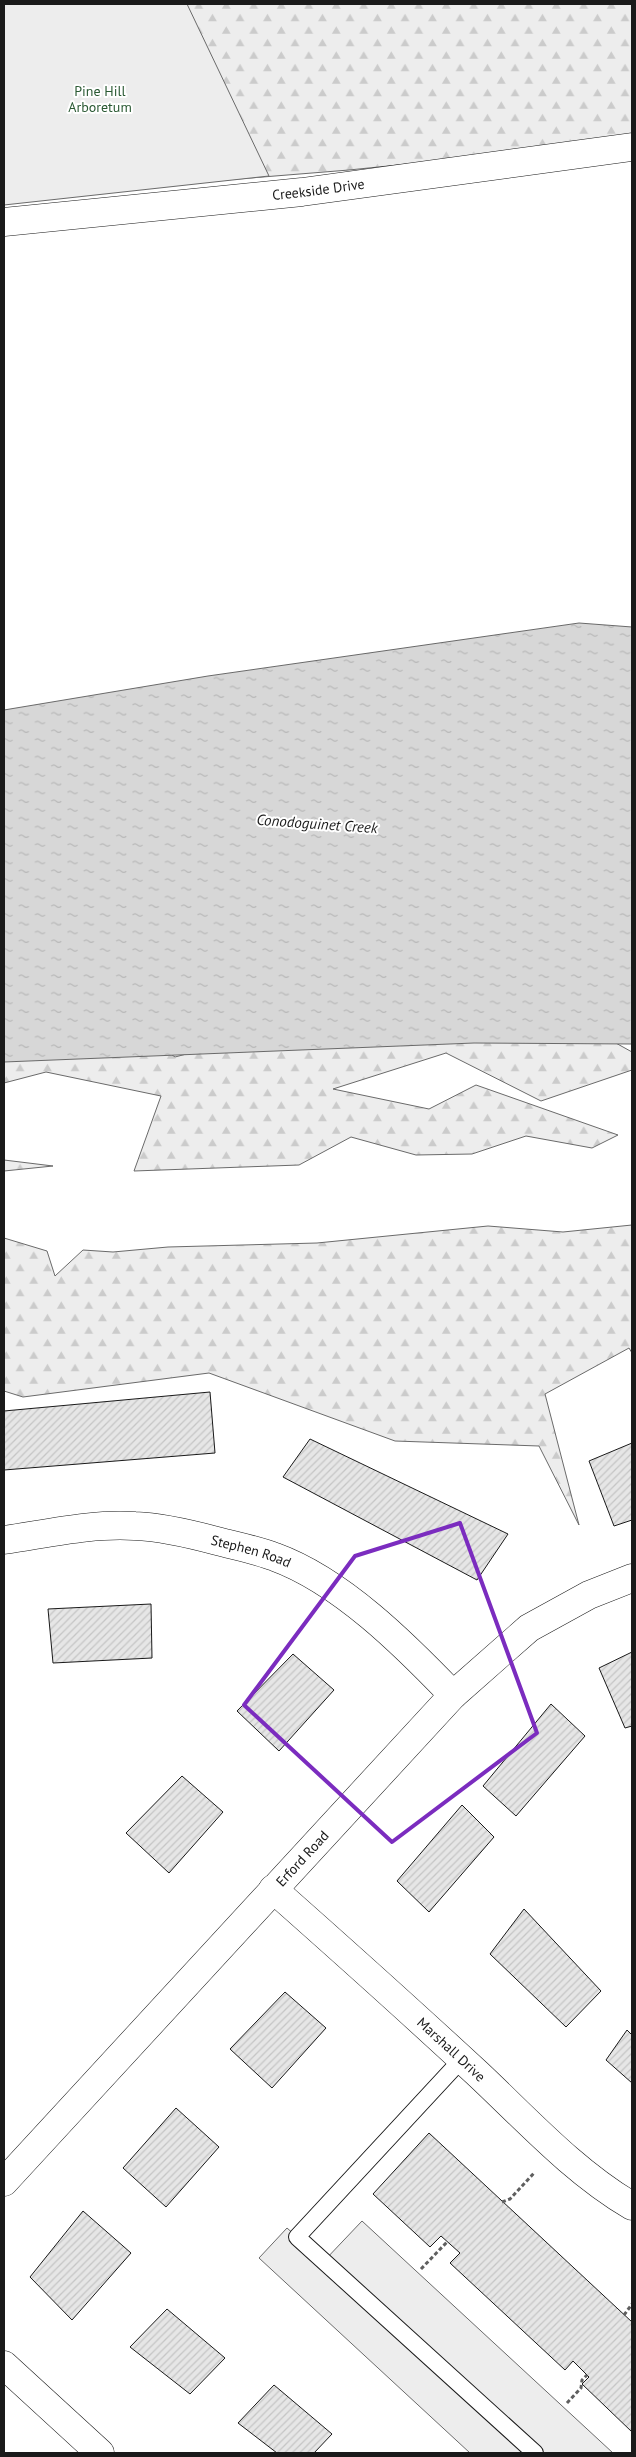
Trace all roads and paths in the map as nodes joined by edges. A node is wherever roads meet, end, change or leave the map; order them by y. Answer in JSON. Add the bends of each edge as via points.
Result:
{"nodes":[{"id":1,"x":632,"y":147,"type":"edge"},
{"id":2,"x":4,"y":222,"type":"edge"},
{"id":3,"x":4,"y":1540,"type":"edge"},
{"id":4,"x":632,"y":1578,"type":"edge"},
{"id":5,"x":453,"y":1695,"type":"junction"},
{"id":6,"x":273,"y":1889,"type":"junction"},
{"id":7,"x":462,"y":2059,"type":"junction"},
{"id":8,"x":558,"y":2149,"type":"junction"},
{"id":9,"x":4,"y":2182,"type":"edge"},
{"id":10,"x":502,"y":2202,"type":"dead end"},
{"id":11,"x":632,"y":2206,"type":"edge"},
{"id":12,"x":447,"y":2242,"type":"dead end"},
{"id":13,"x":421,"y":2269,"type":"dead end"},
{"id":14,"x":632,"y":2304,"type":"edge"},
{"id":15,"x":624,"y":2315,"type":"dead end"},
{"id":16,"x":4,"y":2366,"type":"edge"},
{"id":17,"x":587,"y":2374,"type":"dead end"},
{"id":18,"x":567,"y":2403,"type":"dead end"},
{"id":19,"x":100,"y":2453,"type":"edge"},
{"id":20,"x":535,"y":2453,"type":"edge"}],
"edges":[{"from":1,"to":2,"type":"street","name":"Creekside Drive","via":[[302,192]]},
{"from":3,"to":5,"type":"street","name":"Stephen Road","via":[[97,1527],[135,1526],[197,1536],[275,1557],[317,1578],[383,1626]]},
{"from":4,"to":5,"type":"street","name":"Erford Road","via":[[589,1595],[529,1628]]},
{"from":5,"to":6,"type":"street","name":"Erford Road"},
{"from":6,"to":7,"type":"street","name":"Marshall Drive"},
{"from":6,"to":9,"type":"street","name":"Erford Road"},
{"from":7,"to":8,"type":"street","name":"Marshall Drive"},
{"from":7,"to":20,"type":"lane","via":[[297,2237]]},
{"from":8,"to":10,"type":"path","via":[[510,2199]]},
{"from":8,"to":11,"type":"street","name":"Marshall Drive","via":[[609,2193]]},
{"from":12,"to":13,"type":"path"},
{"from":14,"to":15,"type":"path"},
{"from":16,"to":19,"type":"street"},
{"from":17,"to":18,"type":"path","via":[[581,2388]]}]}
